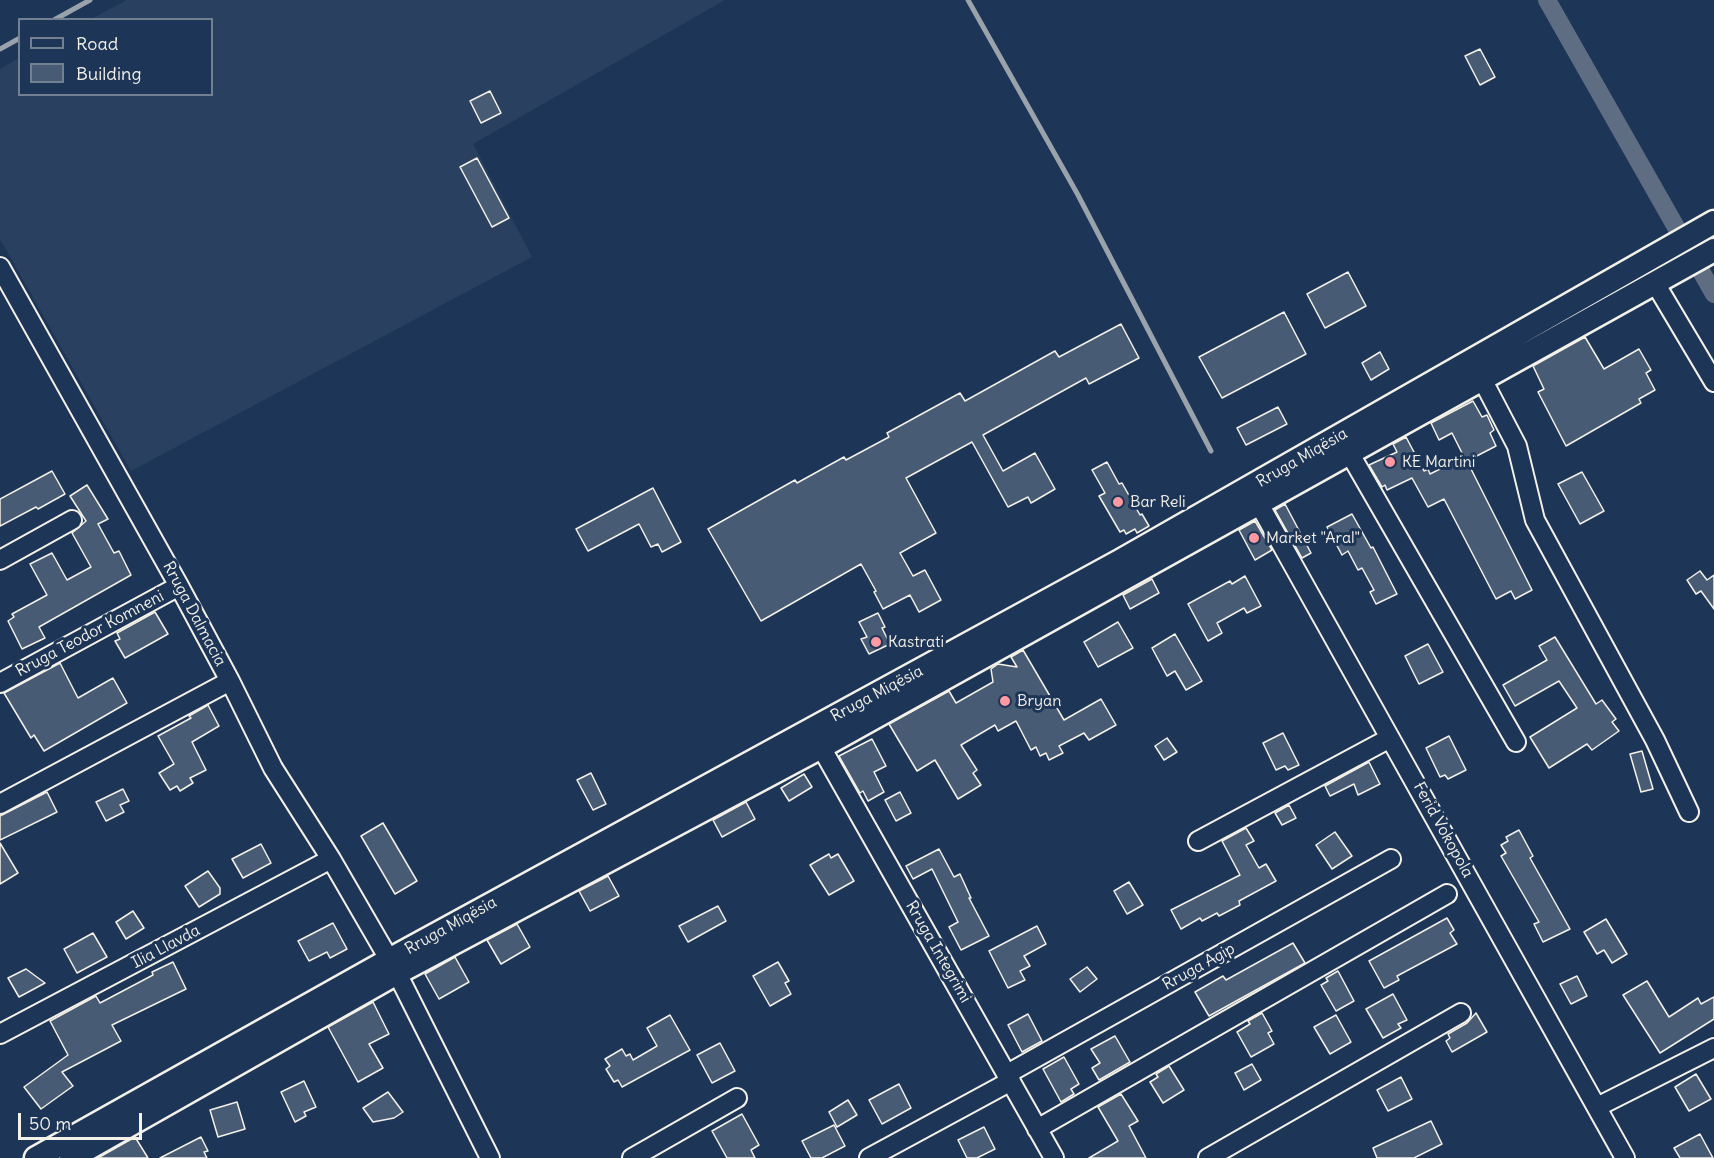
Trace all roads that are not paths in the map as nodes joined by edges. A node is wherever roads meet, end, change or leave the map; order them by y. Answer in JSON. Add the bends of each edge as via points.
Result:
{"nodes":[{"id":1,"x":1706,"y":226,"type":"edge"},
{"id":2,"x":1713,"y":250,"type":"edge"},
{"id":3,"x":0,"y":267,"type":"edge"},
{"id":4,"x":1661,"y":279,"type":"junction"},
{"id":5,"x":1482,"y":379,"type":"junction"},
{"id":6,"x":1714,"y":382,"type":"edge"},
{"id":7,"x":1350,"y":454,"type":"junction"},
{"id":8,"x":1258,"y":504,"type":"junction"},
{"id":9,"x":72,"y":520,"type":"dead end"},
{"id":10,"x":0,"y":560,"type":"edge"},
{"id":11,"x":179,"y":586,"type":"junction"},
{"id":12,"x":230,"y":681,"type":"junction"},
{"id":13,"x":0,"y":682,"type":"edge"},
{"id":14,"x":1390,"y":738,"type":"junction"},
{"id":15,"x":1516,"y":742,"type":"dead end"},
{"id":16,"x":821,"y":747,"type":"junction"},
{"id":17,"x":0,"y":804,"type":"edge"},
{"id":18,"x":1689,"y":812,"type":"dead end"},
{"id":19,"x":1198,"y":841,"type":"dead end"},
{"id":20,"x":1391,"y":859,"type":"dead end"},
{"id":21,"x":331,"y":860,"type":"junction"},
{"id":22,"x":1447,"y":894,"type":"dead end"},
{"id":23,"x":393,"y":967,"type":"junction"},
{"id":24,"x":1461,"y":1013,"type":"dead end"},
{"id":25,"x":0,"y":1034,"type":"edge"},
{"id":26,"x":1714,"y":1048,"type":"edge"},
{"id":27,"x":1009,"y":1078,"type":"junction"},
{"id":28,"x":737,"y":1098,"type":"dead end"},
{"id":29,"x":1597,"y":1107,"type":"junction"},
{"id":30,"x":1038,"y":1129,"type":"junction"},
{"id":31,"x":36,"y":1158,"type":"edge"},
{"id":32,"x":71,"y":1158,"type":"edge"},
{"id":33,"x":490,"y":1158,"type":"edge"},
{"id":34,"x":632,"y":1158,"type":"edge"},
{"id":35,"x":869,"y":1158,"type":"edge"},
{"id":36,"x":1054,"y":1158,"type":"edge"},
{"id":37,"x":1208,"y":1158,"type":"edge"},
{"id":38,"x":1625,"y":1158,"type":"edge"}],
"edges":[{"from":1,"to":23,"type":"main road","name":"Rruga Miqësia","via":[[1120,561]]},
{"from":2,"to":4,"type":"main road","name":"Rruga Miqësia"},
{"from":3,"to":11,"type":"street","name":"Rruga Dalmacia"},
{"from":4,"to":5,"type":"main road","name":"Rruga Miqësia"},
{"from":4,"to":6,"type":"street"},
{"from":5,"to":7,"type":"main road","name":"Rruga Miqësia"},
{"from":5,"to":18,"type":"street","via":[[1517,446],[1535,520],[1655,740]]},
{"from":7,"to":8,"type":"main road","name":"Rruga Miqësia"},
{"from":7,"to":15,"type":"street"},
{"from":8,"to":14,"type":"street","name":"Ferid Vokopola"},
{"from":8,"to":16,"type":"main road","name":"Rruga Miqësia"},
{"from":9,"to":10,"type":"street"},
{"from":11,"to":12,"type":"street","name":"Rruga Dalmacia"},
{"from":11,"to":13,"type":"street","name":"Rruga Teodor Komneni"},
{"from":12,"to":17,"type":"street"},
{"from":12,"to":21,"type":"street","name":"Rruga Dalmacia","via":[[273,768]]},
{"from":14,"to":19,"type":"street"},
{"from":14,"to":29,"type":"street","name":"Ferid Vokopola"},
{"from":16,"to":23,"type":"main road","name":"Rruga Miqësia"},
{"from":16,"to":27,"type":"street","name":"Rruga Integrimi"},
{"from":20,"to":27,"type":"street","name":"Rruga Agip"},
{"from":21,"to":23,"type":"street","name":"Rruga Dalmacia"},
{"from":21,"to":25,"type":"street","name":"Ilia Llavda"},
{"from":22,"to":30,"type":"street"},
{"from":23,"to":31,"type":"main road","name":"Rruga Miqësia"},
{"from":23,"to":32,"type":"main road","name":"Rruga Miqësia"},
{"from":23,"to":33,"type":"street","name":"Rruga Dalmacia"},
{"from":24,"to":37,"type":"street"},
{"from":26,"to":29,"type":"street"},
{"from":27,"to":30,"type":"street","name":"Rruga Integrimi"},
{"from":27,"to":35,"type":"street","name":"Rruga Agip"},
{"from":28,"to":34,"type":"street"},
{"from":29,"to":38,"type":"street","name":"Ferid Vokopola"},
{"from":30,"to":36,"type":"street","name":"Rruga Integrimi"}]}
